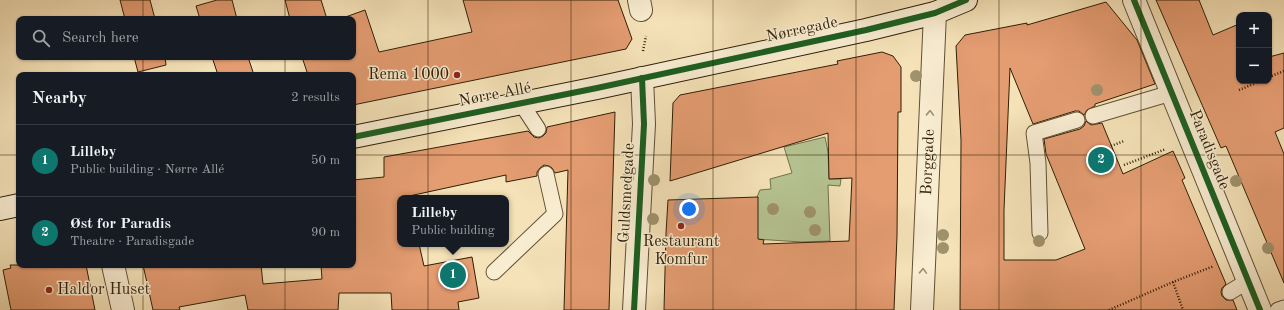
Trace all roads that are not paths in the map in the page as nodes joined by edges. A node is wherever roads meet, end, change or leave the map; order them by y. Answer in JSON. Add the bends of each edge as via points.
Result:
{"nodes":[{"id":1,"x":966,"y":0,"type":"edge"},
{"id":2,"x":1134,"y":0,"type":"edge"},
{"id":3,"x":935,"y":13,"type":"junction"},
{"id":4,"x":642,"y":78,"type":"junction"},
{"id":5,"x":1172,"y":93,"type":"junction"},
{"id":6,"x":521,"y":103,"type":"junction"},
{"id":7,"x":1093,"y":116,"type":"dead end"},
{"id":8,"x":1077,"y":120,"type":"dead end"},
{"id":9,"x":538,"y":129,"type":"dead end"},
{"id":10,"x":356,"y":135,"type":"edge"},
{"id":11,"x":546,"y":174,"type":"dead end"},
{"id":12,"x":16,"y":206,"type":"edge"},
{"id":13,"x":0,"y":209,"type":"edge"},
{"id":14,"x":1040,"y":233,"type":"dead end"},
{"id":15,"x":114,"y":268,"type":"edge"},
{"id":16,"x":494,"y":272,"type":"dead end"},
{"id":17,"x":1248,"y":281,"type":"junction"},
{"id":18,"x":1230,"y":292,"type":"dead end"},
{"id":19,"x":1284,"y":308,"type":"edge"},
{"id":20,"x":123,"y":310,"type":"edge"},
{"id":21,"x":634,"y":310,"type":"edge"},
{"id":22,"x":922,"y":310,"type":"edge"},
{"id":23,"x":1260,"y":310,"type":"edge"},
{"id":24,"x":1278,"y":310,"type":"edge"}],
"edges":[{"from":1,"to":3,"type":"street","name":"Nørregade"},
{"from":2,"to":5,"type":"street","name":"Paradisgade"},
{"from":3,"to":4,"type":"street","name":"Nørregade"},
{"from":22,"to":3,"type":"street","name":"Borggade","one_way":true},
{"from":4,"to":6,"type":"street","name":"Nørre Allé"},
{"from":4,"to":21,"type":"street","name":"Guldsmedgade","via":[[644,124]]},
{"from":5,"to":7,"type":"lane"},
{"from":5,"to":17,"type":"street","name":"Paradisgade"},
{"from":6,"to":9,"type":"lane"},
{"from":6,"to":10,"type":"street","name":"Nørre Allé"},
{"from":8,"to":14,"type":"lane","via":[[1034,133],[1038,164]]},
{"from":11,"to":16,"type":"lane","via":[[555,214]]},
{"from":12,"to":13,"type":"street"},
{"from":15,"to":20,"type":"street"},
{"from":17,"to":18,"type":"lane"},
{"from":17,"to":23,"type":"street","name":"Paradisgade"},
{"from":19,"to":24,"type":"lane"}]}
